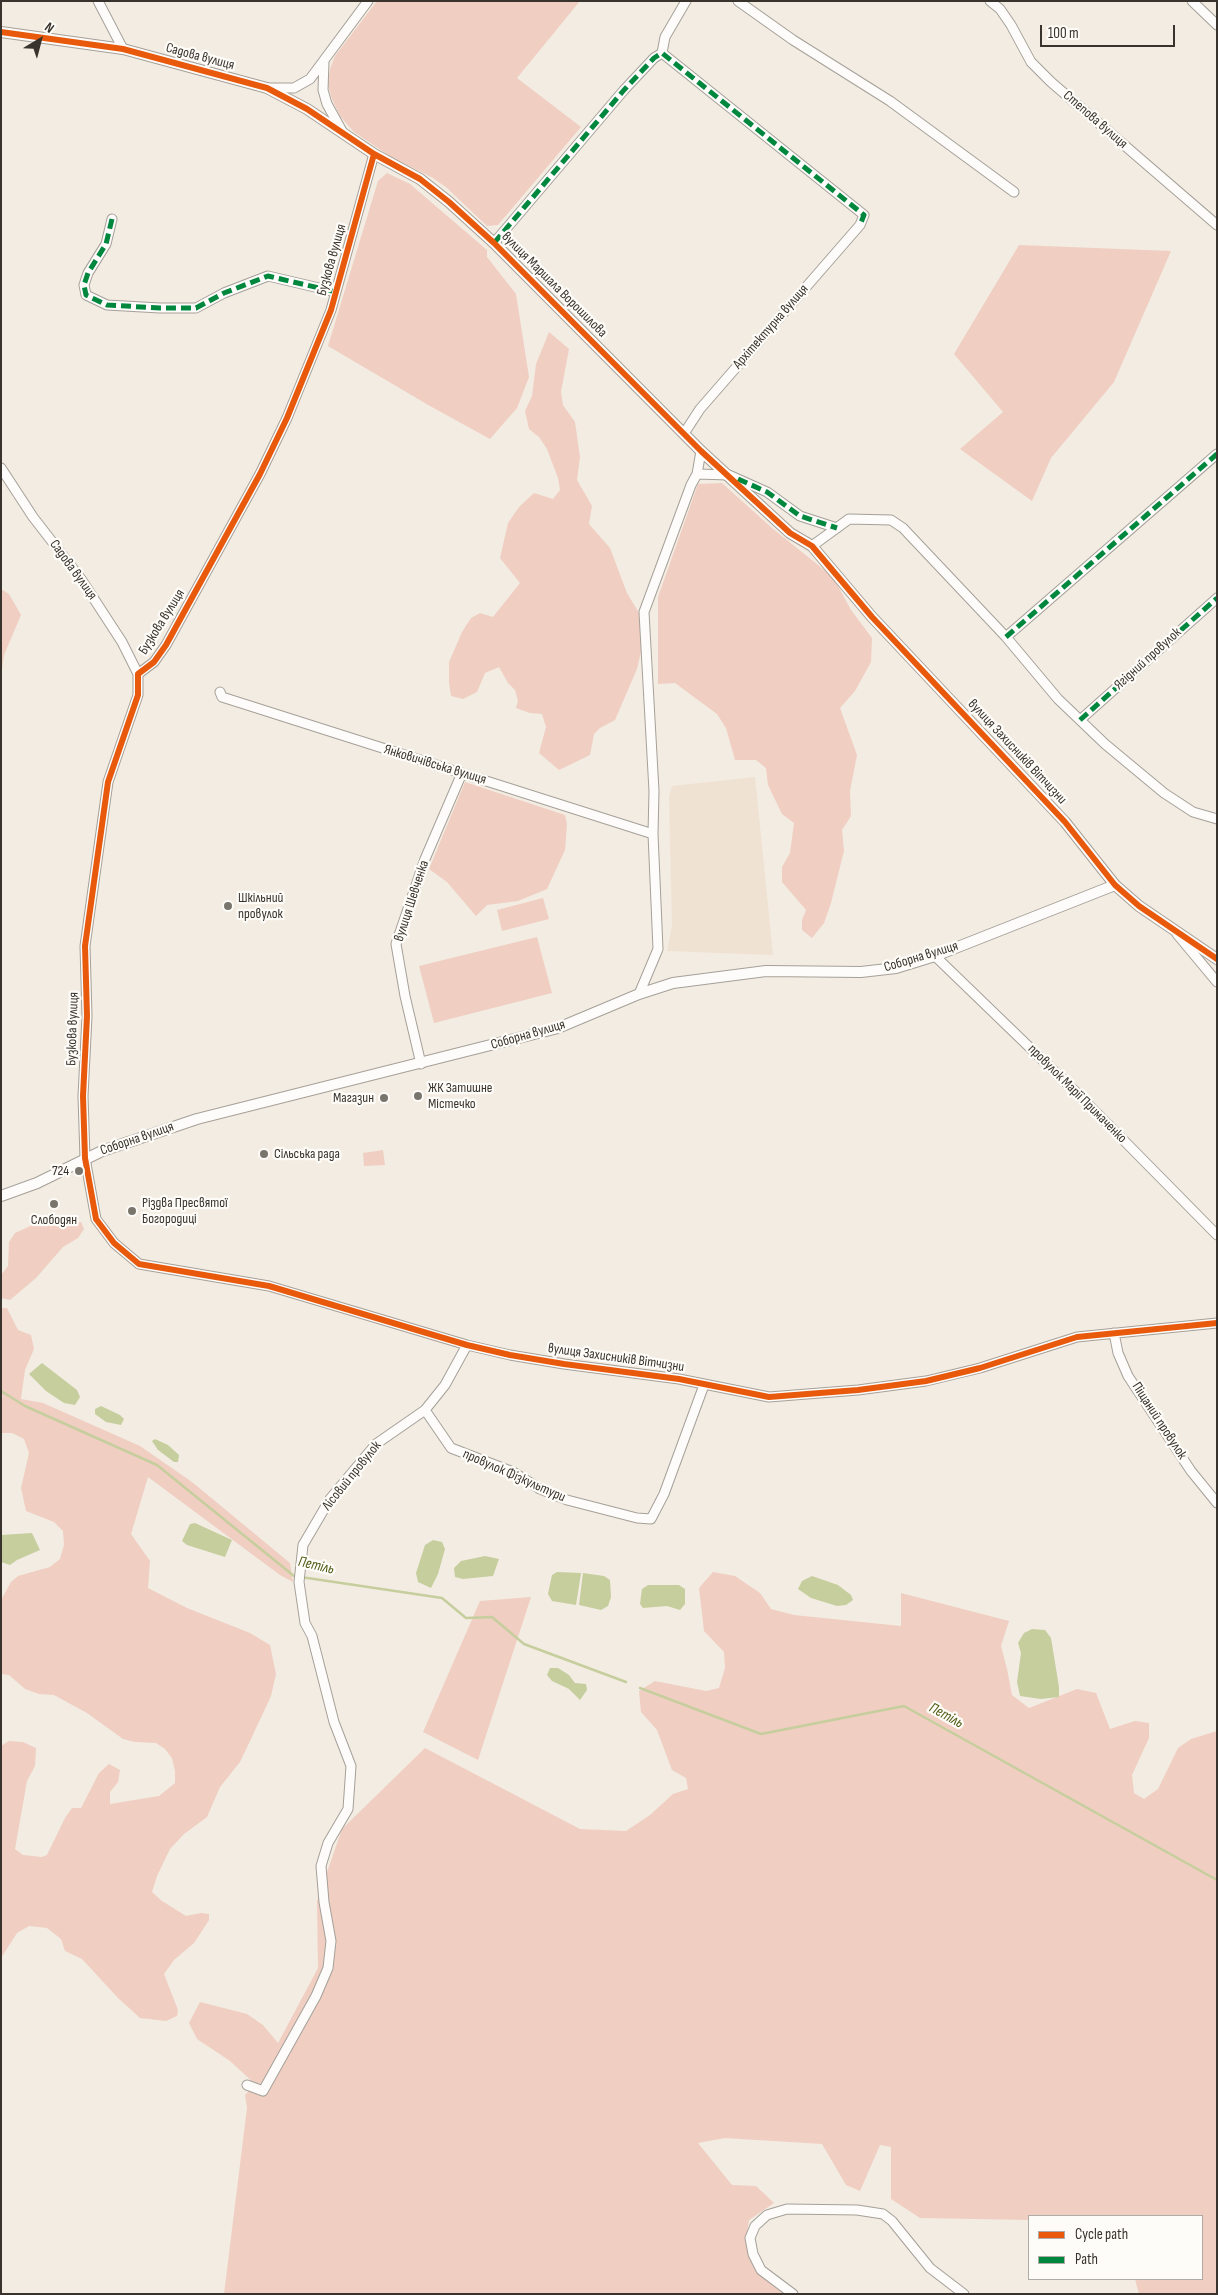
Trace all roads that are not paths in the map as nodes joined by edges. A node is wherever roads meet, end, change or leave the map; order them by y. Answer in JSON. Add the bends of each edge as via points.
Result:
{"nodes":[{"id":1,"x":98,"y":1,"type":"edge"},
{"id":2,"x":368,"y":1,"type":"edge"},
{"id":3,"x":686,"y":1,"type":"edge"},
{"id":4,"x":738,"y":1,"type":"edge"},
{"id":5,"x":990,"y":1,"type":"edge"},
{"id":6,"x":1192,"y":1,"type":"edge"},
{"id":7,"x":1217,"y":25,"type":"edge"},
{"id":8,"x":1,"y":32,"type":"edge"},
{"id":9,"x":123,"y":50,"type":"junction"},
{"id":10,"x":662,"y":53,"type":"junction"},
{"id":11,"x":324,"y":60,"type":"junction"},
{"id":12,"x":267,"y":88,"type":"junction"},
{"id":13,"x":345,"y":135,"type":"junction"},
{"id":14,"x":374,"y":154,"type":"junction"},
{"id":15,"x":1014,"y":192,"type":"dead end"},
{"id":16,"x":112,"y":219,"type":"dead end"},
{"id":17,"x":1217,"y":225,"type":"edge"},
{"id":18,"x":494,"y":242,"type":"junction"},
{"id":19,"x":336,"y":292,"type":"junction"},
{"id":20,"x":685,"y":432,"type":"junction"},
{"id":21,"x":701,"y":451,"type":"junction"},
{"id":22,"x":1217,"y":454,"type":"edge"},
{"id":23,"x":1,"y":468,"type":"edge"},
{"id":24,"x":697,"y":474,"type":"junction"},
{"id":25,"x":729,"y":475,"type":"junction"},
{"id":26,"x":837,"y":528,"type":"junction"},
{"id":27,"x":812,"y":546,"type":"junction"},
{"id":28,"x":1217,"y":598,"type":"edge"},
{"id":29,"x":1006,"y":637,"type":"junction"},
{"id":30,"x":138,"y":674,"type":"junction"},
{"id":31,"x":220,"y":692,"type":"dead end"},
{"id":32,"x":1080,"y":720,"type":"junction"},
{"id":33,"x":462,"y":773,"type":"junction"},
{"id":34,"x":1217,"y":819,"type":"edge"},
{"id":35,"x":653,"y":834,"type":"junction"},
{"id":36,"x":1115,"y":885,"type":"junction"},
{"id":37,"x":1176,"y":932,"type":"junction"},
{"id":38,"x":935,"y":956,"type":"junction"},
{"id":39,"x":1217,"y":959,"type":"edge"},
{"id":40,"x":1217,"y":982,"type":"edge"},
{"id":41,"x":639,"y":994,"type":"junction"},
{"id":42,"x":421,"y":1064,"type":"junction"},
{"id":43,"x":85,"y":1158,"type":"junction"},
{"id":44,"x":1,"y":1196,"type":"edge"},
{"id":45,"x":1217,"y":1235,"type":"edge"},
{"id":46,"x":1217,"y":1323,"type":"edge"},
{"id":47,"x":1114,"y":1333,"type":"junction"},
{"id":48,"x":467,"y":1345,"type":"junction"},
{"id":49,"x":704,"y":1385,"type":"junction"},
{"id":50,"x":425,"y":1410,"type":"junction"},
{"id":51,"x":1217,"y":1503,"type":"edge"},
{"id":52,"x":247,"y":2085,"type":"dead end"},
{"id":53,"x":792,"y":2294,"type":"edge"},
{"id":54,"x":964,"y":2294,"type":"edge"}],
"edges":[{"from":1,"to":9,"type":"street"},
{"from":2,"to":11,"type":"street"},
{"from":3,"to":10,"type":"street","via":[[665,37]]},
{"from":4,"to":15,"type":"street","via":[[890,101]]},
{"from":5,"to":17,"type":"street","name":"Степова вулиця","via":[[1011,25],[1031,62],[1051,82]]},
{"from":6,"to":7,"type":"street"},
{"from":8,"to":9,"type":"street","name":"Садова вулиця"},
{"from":9,"to":12,"type":"street","name":"Садова вулиця"},
{"from":10,"to":18,"type":"street","via":[[624,90]]},
{"from":10,"to":20,"type":"street","name":"Архітектурна вулиця","via":[[864,215],[860,224],[700,409]]},
{"from":11,"to":12,"type":"street","via":[[301,85]]},
{"from":11,"to":13,"type":"street","via":[[323,90],[331,113]]},
{"from":12,"to":13,"type":"street","name":"Садова вулиця","via":[[307,109]]},
{"from":13,"to":14,"type":"street","name":"Садова вулиця"},
{"from":14,"to":18,"type":"street","name":"вулиця Маршала Ворошилова","via":[[420,179]]},
{"from":14,"to":19,"type":"street","name":"Бузкова вулиця"},
{"from":16,"to":19,"type":"street","via":[[106,244],[84,285],[86,295],[108,305],[196,308],[268,276]]},
{"from":18,"to":20,"type":"street","name":"вулиця Маршала Ворошилова"},
{"from":19,"to":30,"type":"street","name":"Бузкова вулиця","via":[[287,418],[260,474],[166,644],[154,662]]},
{"from":20,"to":21,"type":"street","name":"вулиця Маршала Ворошилова"},
{"from":21,"to":24,"type":"street"},
{"from":21,"to":25,"type":"street","name":"вулиця Маршала Ворошилова"},
{"from":22,"to":29,"type":"street"},
{"from":23,"to":30,"type":"street","name":"Садова вулиця","via":[[33,517],[81,579],[122,642]]},
{"from":24,"to":25,"type":"street"},
{"from":24,"to":35,"type":"street","via":[[644,612],[654,791]]},
{"from":25,"to":26,"type":"street","via":[[766,492],[800,516]]},
{"from":25,"to":27,"type":"street","name":"вулиця Захисників Вітчизни","via":[[790,533]]},
{"from":26,"to":27,"type":"street"},
{"from":26,"to":29,"type":"street","via":[[848,519],[891,520]]},
{"from":27,"to":36,"type":"street","name":"вулиця Захисників Вітчизни","via":[[872,617],[1066,822]]},
{"from":28,"to":32,"type":"street","name":"Ягідний провулок"},
{"from":29,"to":32,"type":"street"},
{"from":30,"to":43,"type":"street","name":"Бузкова вулиця","via":[[138,695],[108,782],[85,946]]},
{"from":31,"to":33,"type":"street","name":"Янковичівська вулиця","via":[[222,697]]},
{"from":32,"to":34,"type":"street","via":[[1164,793],[1193,812]]},
{"from":33,"to":35,"type":"street","name":"Янковичівська вулиця"},
{"from":33,"to":42,"type":"street","name":"вулиця Шевченка","via":[[425,859],[396,944]]},
{"from":35,"to":41,"type":"street","via":[[658,949]]},
{"from":36,"to":37,"type":"street","name":"вулиця Захисників Вітчизни"},
{"from":36,"to":38,"type":"street","name":"Соборна вулиця"},
{"from":37,"to":39,"type":"street","name":"вулиця Захисників Вітчизни"},
{"from":37,"to":40,"type":"street"},
{"from":38,"to":41,"type":"street","name":"Соборна вулиця","via":[[896,968],[860,972],[766,971],[673,983]]},
{"from":38,"to":45,"type":"street","name":"провулок Марії Примаченко"},
{"from":41,"to":42,"type":"street","name":"Соборна вулиця","via":[[558,1028]]},
{"from":42,"to":43,"type":"street","name":"Соборна вулиця","via":[[197,1119]]},
{"from":43,"to":44,"type":"street","name":"Соборна вулиця","via":[[36,1183]]},
{"from":43,"to":48,"type":"street","name":"вулиця Захисників Вітчизни","via":[[96,1219],[114,1243],[139,1264],[269,1286]]},
{"from":46,"to":47,"type":"street","name":"вулиця Захисників Вітчизни"},
{"from":47,"to":49,"type":"street","name":"вулиця Захисників Вітчизни","via":[[1077,1337],[980,1368],[926,1381],[858,1390],[769,1396]]},
{"from":47,"to":51,"type":"street","name":"Піщаний провулок","via":[[1128,1376],[1191,1471]]},
{"from":48,"to":49,"type":"street","name":"вулиця Захисників Вітчизни","via":[[555,1363],[679,1378]]},
{"from":48,"to":50,"type":"street","name":"Лісовий провулок","via":[[445,1385]]},
{"from":49,"to":50,"type":"street","name":"провулок Фізкультури","via":[[664,1494],[651,1519],[567,1500],[540,1489],[513,1472],[451,1448]]},
{"from":50,"to":52,"type":"street","name":"Лісовий провулок","via":[[376,1444],[330,1499],[303,1545],[299,1582],[305,1623],[312,1636],[334,1722],[351,1766],[348,1809],[328,1843],[321,1866],[331,1941],[328,1968],[263,2091]]},
{"from":53,"to":54,"type":"street","via":[[761,2270],[750,2238],[755,2226],[767,2215],[787,2209],[857,2210],[883,2214],[930,2268]]}]}
